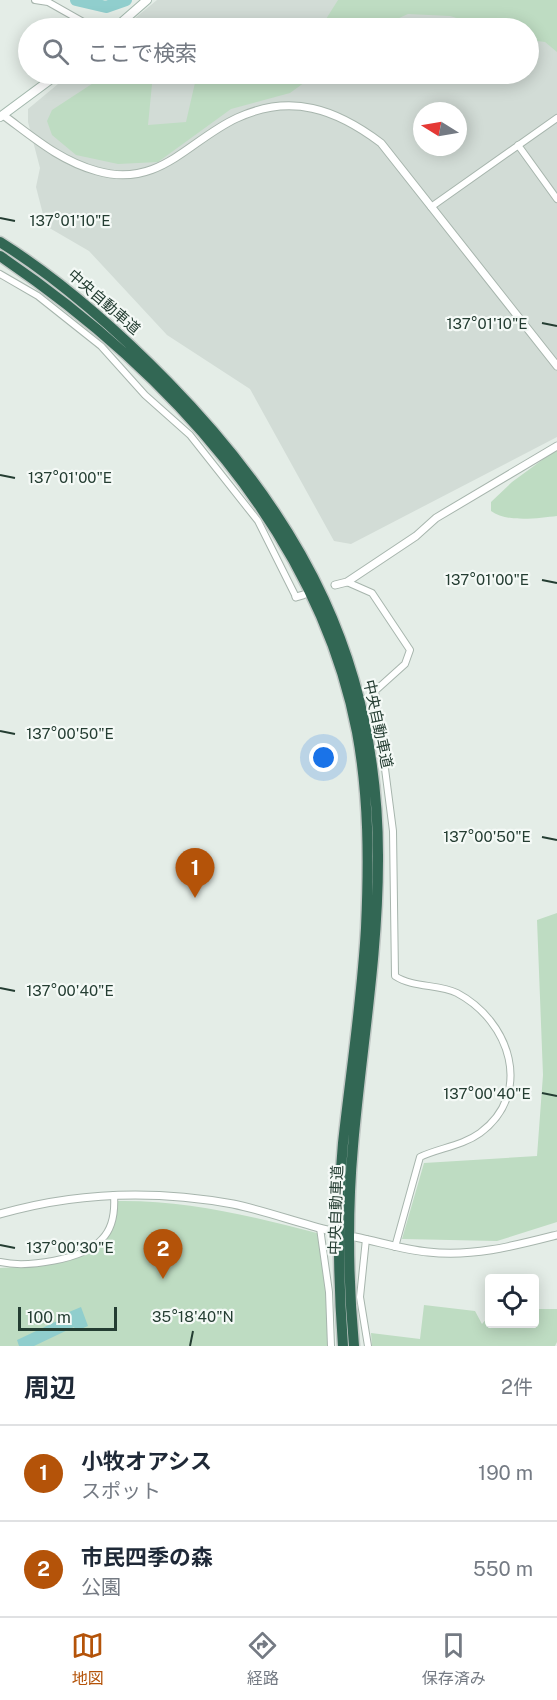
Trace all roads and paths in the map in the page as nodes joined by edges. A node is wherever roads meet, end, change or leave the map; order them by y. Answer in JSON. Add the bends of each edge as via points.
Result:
{"nodes":[{"id":1,"x":36,"y":0,"type":"edge"},
{"id":2,"x":147,"y":0,"type":"edge"},
{"id":3,"x":76,"y":18,"type":"edge"},
{"id":4,"x":126,"y":18,"type":"edge"},
{"id":5,"x":45,"y":84,"type":"edge"},
{"id":6,"x":2,"y":116,"type":"edge"},
{"id":7,"x":557,"y":118,"type":"edge"},
{"id":8,"x":518,"y":145,"type":"junction"},
{"id":9,"x":557,"y":199,"type":"edge"},
{"id":10,"x":431,"y":207,"type":"junction"},
{"id":11,"x":0,"y":242,"type":"edge"},
{"id":12,"x":0,"y":256,"type":"edge"},
{"id":13,"x":0,"y":274,"type":"edge"},
{"id":14,"x":557,"y":366,"type":"edge"},
{"id":15,"x":557,"y":446,"type":"edge"},
{"id":16,"x":346,"y":582,"type":"junction"},
{"id":17,"x":335,"y":585,"type":"dead end"},
{"id":18,"x":299,"y":596,"type":"dead end"},
{"id":19,"x":114,"y":1195,"type":"junction"},
{"id":20,"x":0,"y":1214,"type":"edge"},
{"id":21,"x":320,"y":1228,"type":"junction"},
{"id":22,"x":331,"y":1231,"type":"dead end"},
{"id":23,"x":557,"y":1235,"type":"edge"},
{"id":24,"x":355,"y":1237,"type":"dead end"},
{"id":25,"x":366,"y":1239,"type":"junction"},
{"id":26,"x":395,"y":1246,"type":"junction"},
{"id":27,"x":0,"y":1262,"type":"edge"},
{"id":28,"x":331,"y":1346,"type":"edge"},
{"id":29,"x":343,"y":1346,"type":"edge"},
{"id":30,"x":354,"y":1346,"type":"edge"},
{"id":31,"x":368,"y":1346,"type":"edge"}],
"edges":[{"from":1,"to":3,"type":"street","via":[[48,2]]},
{"from":2,"to":4,"type":"main road"},
{"from":5,"to":6,"type":"main road"},
{"from":6,"to":10,"type":"street","via":[[60,156],[98,172],[122,174],[170,163],[236,119],[266,108],[327,110],[354,122],[381,143]]},
{"from":7,"to":8,"type":"street"},
{"from":8,"to":9,"type":"street"},
{"from":8,"to":10,"type":"street"},
{"from":10,"to":14,"type":"street"},
{"from":11,"to":30,"type":"highway","name":"中央自動車道","via":[[47,273],[123,338],[220,438],[297,545],[330,609],[346,652],[373,766],[378,861],[376,931],[350,1194],[349,1277]]},
{"from":12,"to":29,"type":"highway","name":"中央自動車道","via":[[70,306],[118,349],[184,414],[244,484],[303,576],[336,655],[363,768],[368,861],[366,931],[340,1194]]},
{"from":13,"to":18,"type":"street","via":[[38,296],[101,346],[145,395],[190,435],[258,521]]},
{"from":15,"to":16,"type":"street","via":[[436,518],[416,536]]},
{"from":16,"to":17,"type":"street"},
{"from":16,"to":26,"type":"street","via":[[372,593],[410,650],[405,664],[375,691],[393,831],[395,976],[456,992],[471,1002],[498,1030],[510,1060],[508,1090],[492,1121],[467,1140],[420,1157]]},
{"from":19,"to":20,"type":"street","via":[[70,1198]]},
{"from":19,"to":21,"type":"street","via":[[205,1200]]},
{"from":19,"to":27,"type":"street","via":[[111,1227],[94,1247],[29,1266]]},
{"from":21,"to":22,"type":"street"},
{"from":21,"to":28,"type":"street","via":[[329,1292]]},
{"from":23,"to":26,"type":"street","via":[[468,1254]]},
{"from":24,"to":25,"type":"street"},
{"from":25,"to":26,"type":"street"},
{"from":25,"to":31,"type":"street","via":[[360,1297]]}]}
